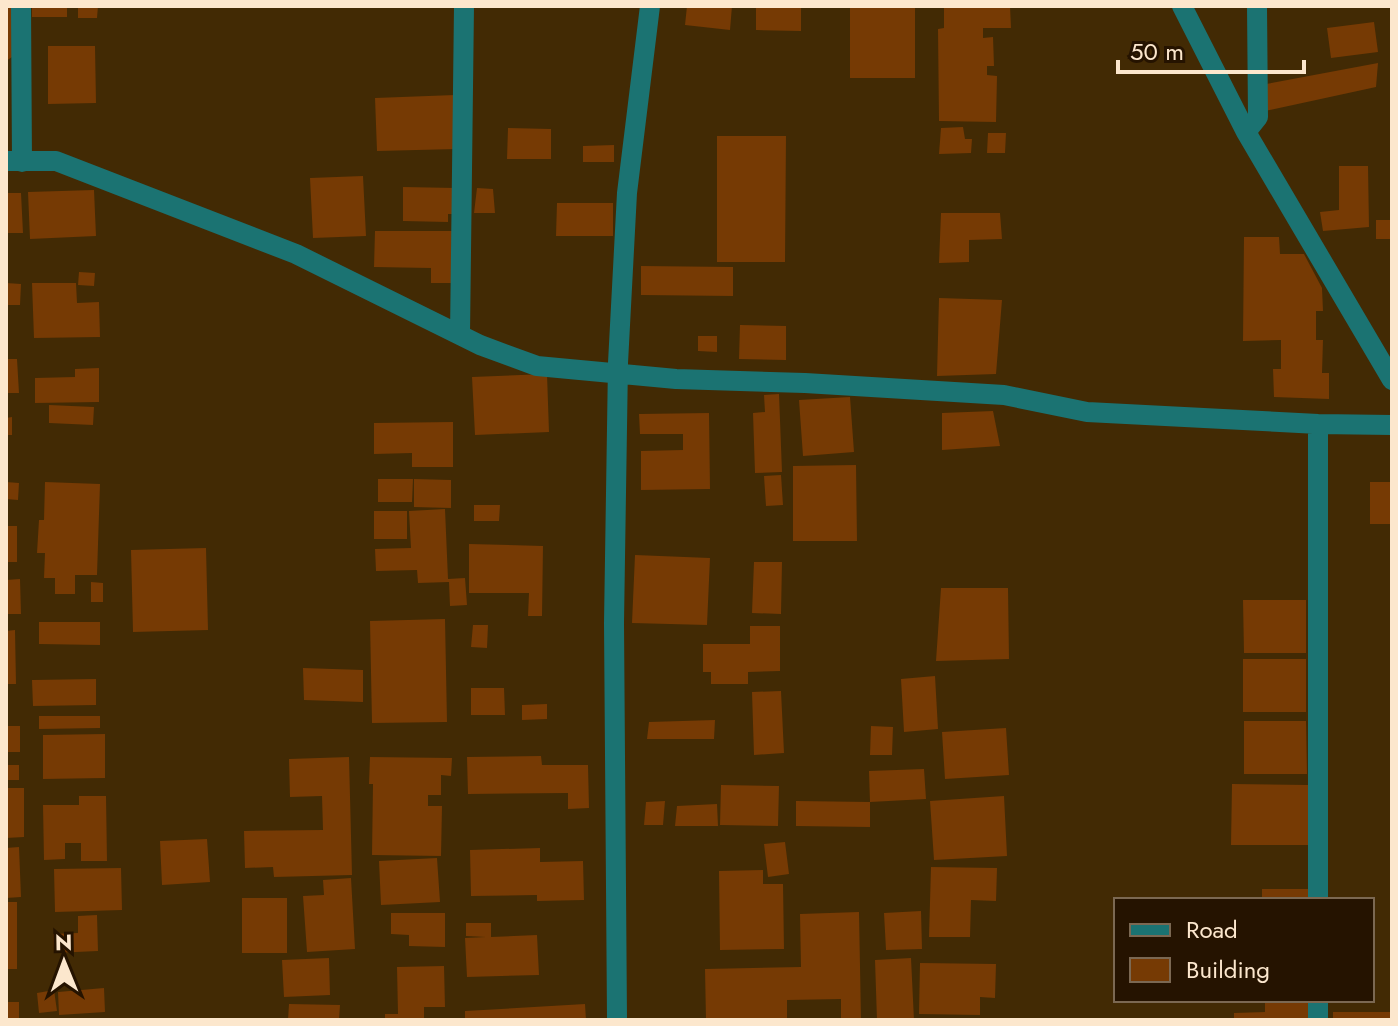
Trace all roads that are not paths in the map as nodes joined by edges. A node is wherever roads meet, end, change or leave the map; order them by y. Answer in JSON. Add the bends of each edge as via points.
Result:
{"nodes":[{"id":1,"x":21,"y":6,"type":"edge"},
{"id":2,"x":464,"y":6,"type":"edge"},
{"id":3,"x":650,"y":6,"type":"edge"},
{"id":4,"x":1182,"y":6,"type":"edge"},
{"id":5,"x":1257,"y":6,"type":"edge"},
{"id":6,"x":1246,"y":132,"type":"junction"},
{"id":7,"x":14,"y":162,"type":"edge"},
{"id":8,"x":460,"y":335,"type":"junction"},
{"id":9,"x":617,"y":375,"type":"junction"},
{"id":10,"x":1392,"y":380,"type":"edge"},
{"id":11,"x":1318,"y":424,"type":"junction"},
{"id":12,"x":1392,"y":425,"type":"edge"},
{"id":13,"x":1318,"y":898,"type":"edge"},
{"id":14,"x":617,"y":1020,"type":"edge"}],
"edges":[{"from":1,"to":7,"type":"street"},
{"from":2,"to":8,"type":"street"},
{"from":3,"to":9,"type":"street","via":[[627,193]]},
{"from":4,"to":6,"type":"street"},
{"from":5,"to":6,"type":"street","via":[[1258,117]]},
{"from":6,"to":10,"type":"street"},
{"from":7,"to":8,"type":"street","via":[[56,161],[296,254]]},
{"from":8,"to":9,"type":"street","via":[[537,366]]},
{"from":9,"to":11,"type":"street","via":[[1004,395],[1087,412]]},
{"from":9,"to":14,"type":"street"},
{"from":11,"to":12,"type":"street"},
{"from":11,"to":13,"type":"street"}]}
